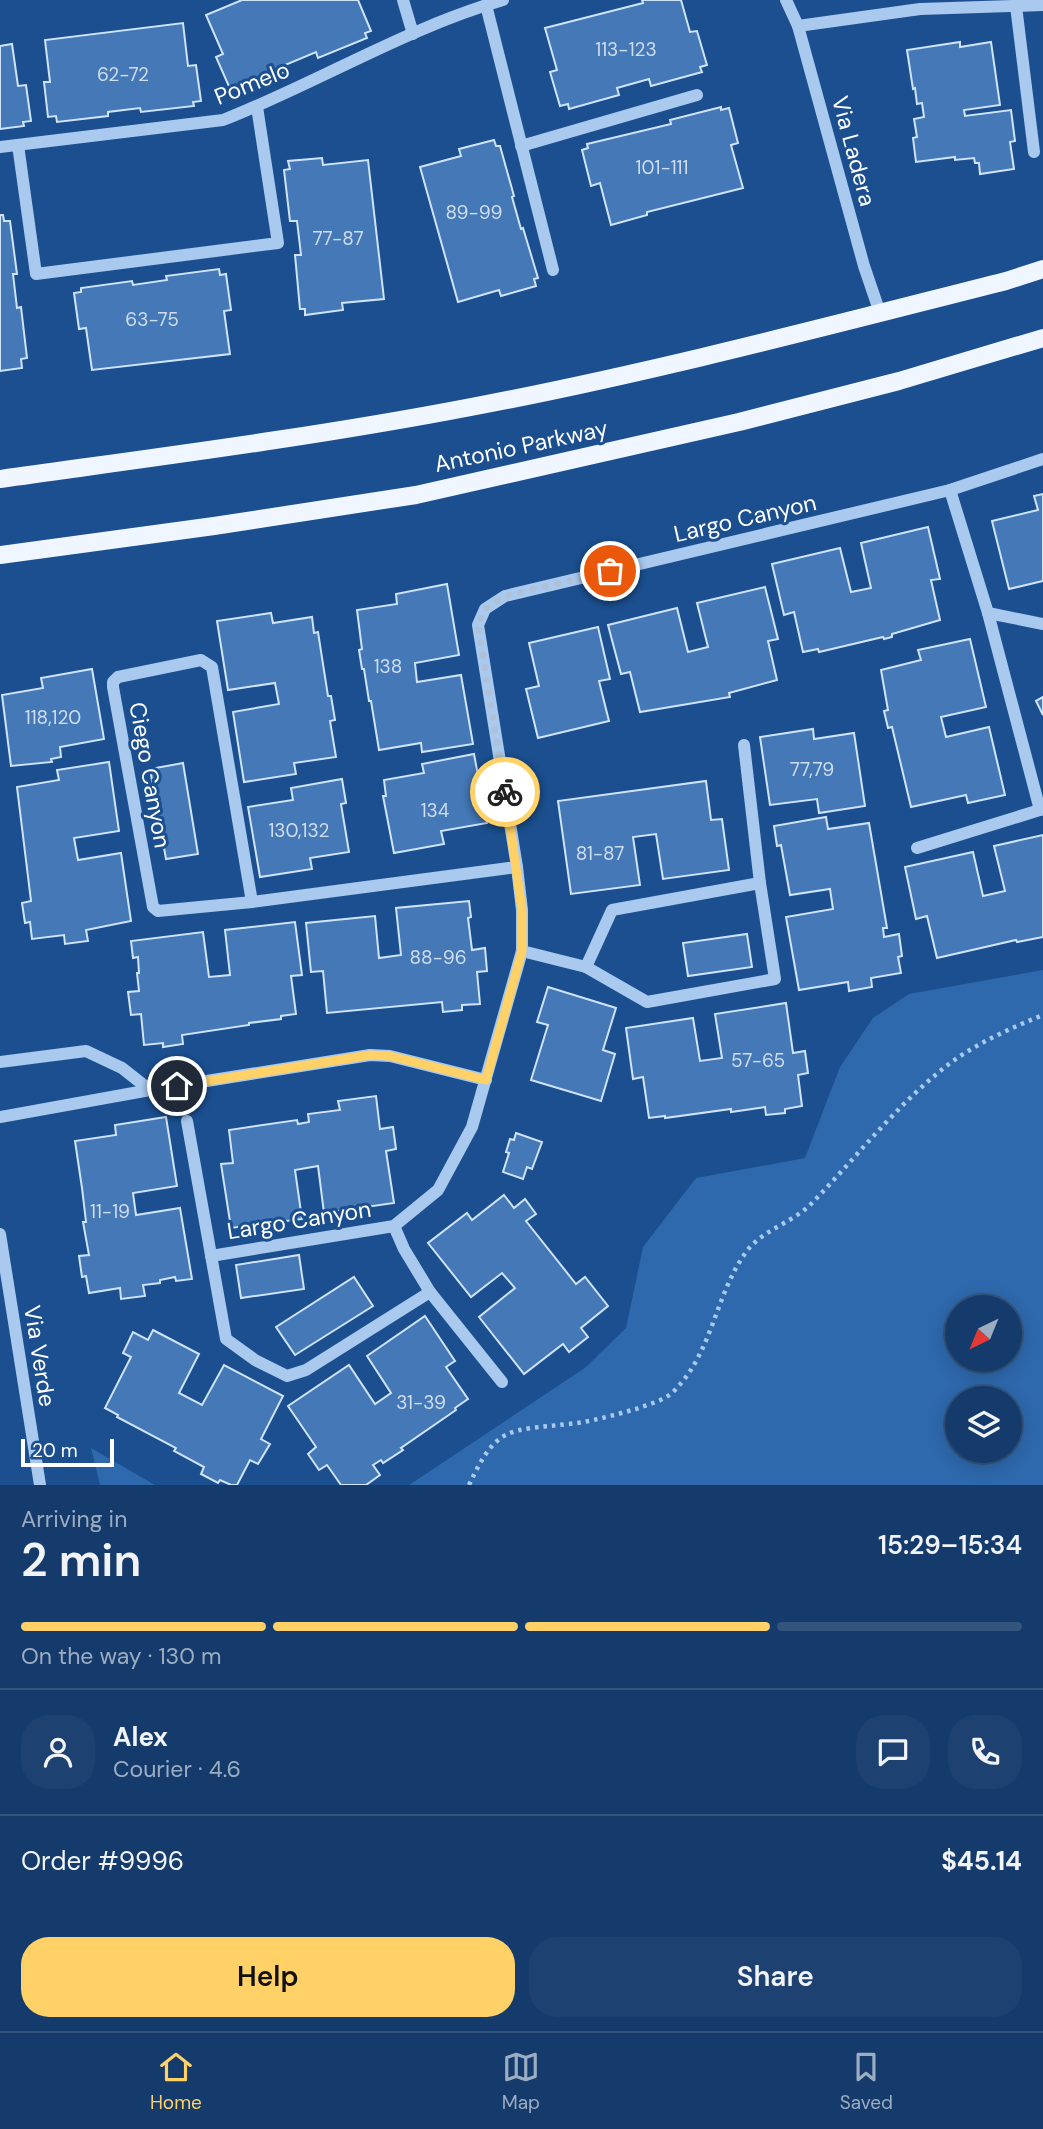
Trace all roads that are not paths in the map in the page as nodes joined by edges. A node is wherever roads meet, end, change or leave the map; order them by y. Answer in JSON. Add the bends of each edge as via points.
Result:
{"nodes":[{"id":1,"x":403,"y":0,"type":"edge"},
{"id":2,"x":503,"y":0,"type":"edge"},
{"id":3,"x":786,"y":0,"type":"edge"},
{"id":4,"x":1010,"y":4,"type":"edge"},
{"id":5,"x":485,"y":5,"type":"junction"},
{"id":6,"x":1043,"y":5,"type":"edge"},
{"id":7,"x":798,"y":26,"type":"junction"},
{"id":8,"x":412,"y":34,"type":"junction"},
{"id":9,"x":697,"y":95,"type":"dead end"},
{"id":10,"x":257,"y":107,"type":"junction"},
{"id":11,"x":18,"y":145,"type":"junction"},
{"id":12,"x":521,"y":146,"type":"junction"},
{"id":13,"x":0,"y":147,"type":"edge"},
{"id":14,"x":1034,"y":152,"type":"dead end"},
{"id":15,"x":1043,"y":269,"type":"edge"},
{"id":16,"x":553,"y":270,"type":"dead end"},
{"id":17,"x":880,"y":313,"type":"junction"},
{"id":18,"x":1043,"y":338,"type":"edge"},
{"id":19,"x":1043,"y":459,"type":"edge"},
{"id":20,"x":0,"y":479,"type":"edge"},
{"id":21,"x":950,"y":491,"type":"junction"},
{"id":22,"x":0,"y":555,"type":"edge"},
{"id":23,"x":988,"y":613,"type":"junction"},
{"id":24,"x":1043,"y":624,"type":"edge"},
{"id":25,"x":744,"y":745,"type":"dead end"},
{"id":26,"x":1041,"y":810,"type":"edge"},
{"id":27,"x":917,"y":848,"type":"dead end"},
{"id":28,"x":517,"y":867,"type":"junction"},
{"id":29,"x":760,"y":883,"type":"junction"},
{"id":30,"x":252,"y":902,"type":"junction"},
{"id":31,"x":522,"y":951,"type":"junction"},
{"id":32,"x":586,"y":967,"type":"junction"},
{"id":33,"x":0,"y":1062,"type":"edge"},
{"id":34,"x":486,"y":1080,"type":"junction"},
{"id":35,"x":150,"y":1090,"type":"junction"},
{"id":36,"x":0,"y":1117,"type":"edge"},
{"id":37,"x":187,"y":1121,"type":"dead end"},
{"id":38,"x":394,"y":1226,"type":"junction"},
{"id":39,"x":0,"y":1234,"type":"edge"},
{"id":40,"x":211,"y":1256,"type":"junction"},
{"id":41,"x":2,"y":1280,"type":"edge"},
{"id":42,"x":430,"y":1293,"type":"junction"},
{"id":43,"x":502,"y":1382,"type":"dead end"},
{"id":44,"x":40,"y":1485,"type":"edge"}],
"edges":[{"from":1,"to":8,"type":"street"},
{"from":2,"to":5,"type":"street","name":"Pomelo"},
{"from":3,"to":7,"type":"street","name":"Via Ladera"},
{"from":4,"to":6,"type":"street"},
{"from":4,"to":7,"type":"street","via":[[920,9]]},
{"from":4,"to":14,"type":"street"},
{"from":5,"to":8,"type":"street","name":"Pomelo"},
{"from":5,"to":12,"type":"street"},
{"from":7,"to":17,"type":"street","name":"Via Ladera"},
{"from":8,"to":10,"type":"street","name":"Pomelo"},
{"from":9,"to":12,"type":"street"},
{"from":10,"to":11,"type":"street","name":"Pomelo","via":[[223,120]]},
{"from":10,"to":11,"type":"street","via":[[278,243],[36,274]]},
{"from":11,"to":13,"type":"street","name":"Pomelo"},
{"from":12,"to":16,"type":"street"},
{"from":15,"to":17,"type":"main road"},
{"from":17,"to":20,"type":"main road","via":[[471,407]]},
{"from":18,"to":22,"type":"main road","name":"Antonio Parkway","via":[[739,422],[416,495]]},
{"from":19,"to":21,"type":"street","name":"Largo Canyon"},
{"from":21,"to":23,"type":"street"},
{"from":21,"to":28,"type":"street","name":"Largo Canyon","via":[[505,596],[485,609],[478,625]]},
{"from":23,"to":24,"type":"street"},
{"from":23,"to":26,"type":"street"},
{"from":25,"to":29,"type":"street"},
{"from":26,"to":27,"type":"street"},
{"from":28,"to":30,"type":"street","name":"Ciego Canyon"},
{"from":28,"to":31,"type":"street","name":"Largo Canyon"},
{"from":29,"to":32,"type":"street","via":[[612,910]]},
{"from":29,"to":32,"type":"street","via":[[775,979],[647,1002]]},
{"from":30,"to":30,"type":"street","name":"Ciego Canyon","via":[[163,912],[153,907],[113,687],[118,677],[201,660],[212,667]]},
{"from":31,"to":32,"type":"street"},
{"from":31,"to":34,"type":"street","name":"Largo Canyon"},
{"from":33,"to":35,"type":"street","via":[[86,1051],[122,1068]]},
{"from":34,"to":35,"type":"street","via":[[370,1055]]},
{"from":34,"to":38,"type":"street","name":"Largo Canyon","via":[[472,1127],[438,1189]]},
{"from":35,"to":36,"type":"street"},
{"from":37,"to":40,"type":"street","name":"Largo Canyon"},
{"from":38,"to":40,"type":"street","name":"Largo Canyon"},
{"from":38,"to":42,"type":"street","name":"Largo Canyon"},
{"from":39,"to":41,"type":"street","name":"Via Verde"},
{"from":40,"to":42,"type":"street","name":"Largo Canyon","via":[[226,1339],[287,1377],[306,1370]]},
{"from":41,"to":44,"type":"street","name":"Via Verde"},
{"from":42,"to":43,"type":"street","name":"Largo Canyon"}]}
